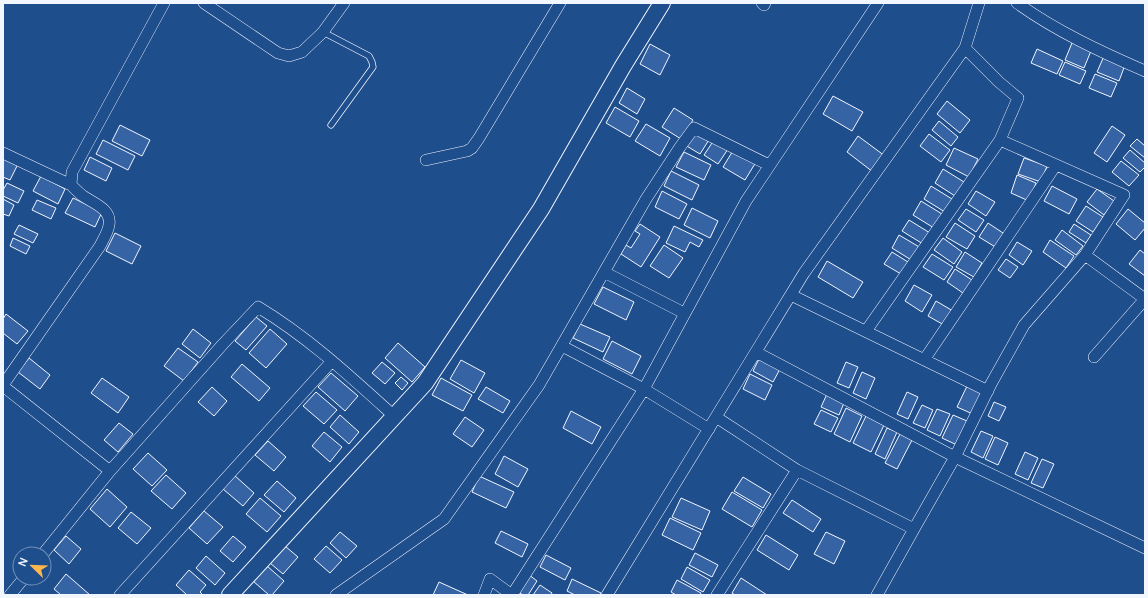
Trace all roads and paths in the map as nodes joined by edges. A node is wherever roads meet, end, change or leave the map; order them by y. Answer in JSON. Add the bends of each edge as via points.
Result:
{"nodes":[{"id":1,"x":164,"y":3,"type":"edge"},
{"id":2,"x":204,"y":3,"type":"edge"},
{"id":3,"x":344,"y":3,"type":"edge"},
{"id":4,"x":560,"y":3,"type":"edge"},
{"id":5,"x":662,"y":3,"type":"edge"},
{"id":6,"x":878,"y":3,"type":"edge"},
{"id":7,"x":979,"y":3,"type":"edge"},
{"id":8,"x":1017,"y":3,"type":"edge"},
{"id":9,"x":323,"y":32,"type":"junction"},
{"id":10,"x":965,"y":48,"type":"junction"},
{"id":11,"x":1145,"y":71,"type":"edge"},
{"id":12,"x":330,"y":125,"type":"dead end"},
{"id":13,"x":1000,"y":140,"type":"junction"},
{"id":14,"x":3,"y":153,"type":"edge"},
{"id":15,"x":426,"y":160,"type":"dead end"},
{"id":16,"x":1056,"y":164,"type":"junction"},
{"id":17,"x":769,"y":165,"type":"junction"},
{"id":18,"x":71,"y":185,"type":"junction"},
{"id":19,"x":1085,"y":255,"type":"junction"},
{"id":20,"x":604,"y":272,"type":"junction"},
{"id":21,"x":791,"y":295,"type":"junction"},
{"id":22,"x":1145,"y":299,"type":"edge"},
{"id":23,"x":684,"y":313,"type":"junction"},
{"id":24,"x":866,"y":331,"type":"junction"},
{"id":25,"x":562,"y":346,"type":"junction"},
{"id":26,"x":756,"y":352,"type":"junction"},
{"id":27,"x":1094,"y":358,"type":"dead end"},
{"id":28,"x":924,"y":360,"type":"junction"},
{"id":29,"x":332,"y":361,"type":"junction"},
{"id":30,"x":3,"y":386,"type":"edge"},
{"id":31,"x":644,"y":390,"type":"junction"},
{"id":32,"x":988,"y":391,"type":"junction"},
{"id":33,"x":394,"y":416,"type":"junction"},
{"id":34,"x":716,"y":417,"type":"junction"},
{"id":35,"x":709,"y":429,"type":"junction"},
{"id":36,"x":955,"y":457,"type":"junction"},
{"id":37,"x":798,"y":470,"type":"junction"},
{"id":38,"x":110,"y":471,"type":"junction"},
{"id":39,"x":914,"y":529,"type":"junction"},
{"id":40,"x":49,"y":546,"type":"edge"},
{"id":41,"x":1145,"y":548,"type":"edge"},
{"id":42,"x":17,"y":586,"type":"edge"},
{"id":43,"x":3,"y":592,"type":"edge"},
{"id":44,"x":9,"y":595,"type":"edge"},
{"id":45,"x":120,"y":595,"type":"edge"},
{"id":46,"x":230,"y":595,"type":"edge"},
{"id":47,"x":336,"y":595,"type":"edge"},
{"id":48,"x":484,"y":595,"type":"edge"},
{"id":49,"x":607,"y":595,"type":"edge"},
{"id":50,"x":717,"y":595,"type":"edge"},
{"id":51,"x":877,"y":595,"type":"edge"}],
"edges":[{"from":1,"to":18,"type":"street","via":[[72,172]]},
{"from":2,"to":9,"type":"street","via":[[278,53],[289,56],[302,52]]},
{"from":3,"to":9,"type":"street"},
{"from":4,"to":15,"type":"street","via":[[472,148]]},
{"from":5,"to":33,"type":"street","via":[[541,209],[425,382]]},
{"from":6,"to":17,"type":"street"},
{"from":7,"to":10,"type":"street"},
{"from":8,"to":11,"type":"street","via":[[1106,55]]},
{"from":9,"to":12,"type":"lane","via":[[369,56],[373,67]]},
{"from":10,"to":13,"type":"street","via":[[1018,98]]},
{"from":10,"to":21,"type":"street","via":[[804,273]]},
{"from":13,"to":16,"type":"street"},
{"from":13,"to":24,"type":"street"},
{"from":14,"to":18,"type":"street"},
{"from":16,"to":19,"type":"street","via":[[1124,194]]},
{"from":16,"to":28,"type":"street"},
{"from":17,"to":20,"type":"street","via":[[694,128],[646,199]]},
{"from":17,"to":23,"type":"street","via":[[746,201]]},
{"from":18,"to":30,"type":"street","via":[[81,195],[104,209],[109,225],[100,246]]},
{"from":19,"to":22,"type":"street"},
{"from":19,"to":32,"type":"street","via":[[1024,325]]},
{"from":20,"to":23,"type":"street"},
{"from":20,"to":25,"type":"street"},
{"from":21,"to":24,"type":"street"},
{"from":21,"to":26,"type":"street"},
{"from":22,"to":27,"type":"street"},
{"from":23,"to":31,"type":"street"},
{"from":24,"to":28,"type":"street"},
{"from":25,"to":31,"type":"street"},
{"from":25,"to":47,"type":"street","via":[[539,385],[444,519]]},
{"from":26,"to":34,"type":"street"},
{"from":26,"to":36,"type":"street"},
{"from":28,"to":32,"type":"street"},
{"from":29,"to":33,"type":"street"},
{"from":29,"to":38,"type":"street","via":[[258,308]]},
{"from":29,"to":45,"type":"street"},
{"from":30,"to":38,"type":"street"},
{"from":31,"to":35,"type":"street"},
{"from":31,"to":48,"type":"street","via":[[512,595],[490,580]]},
{"from":32,"to":36,"type":"street"},
{"from":33,"to":46,"type":"street"},
{"from":34,"to":35,"type":"street"},
{"from":34,"to":37,"type":"street"},
{"from":35,"to":49,"type":"street"},
{"from":36,"to":39,"type":"street"},
{"from":36,"to":41,"type":"street"},
{"from":37,"to":39,"type":"street"},
{"from":37,"to":50,"type":"street"},
{"from":38,"to":40,"type":"street"},
{"from":39,"to":51,"type":"street"},
{"from":42,"to":44,"type":"street"},
{"from":43,"to":44,"type":"street"}]}
